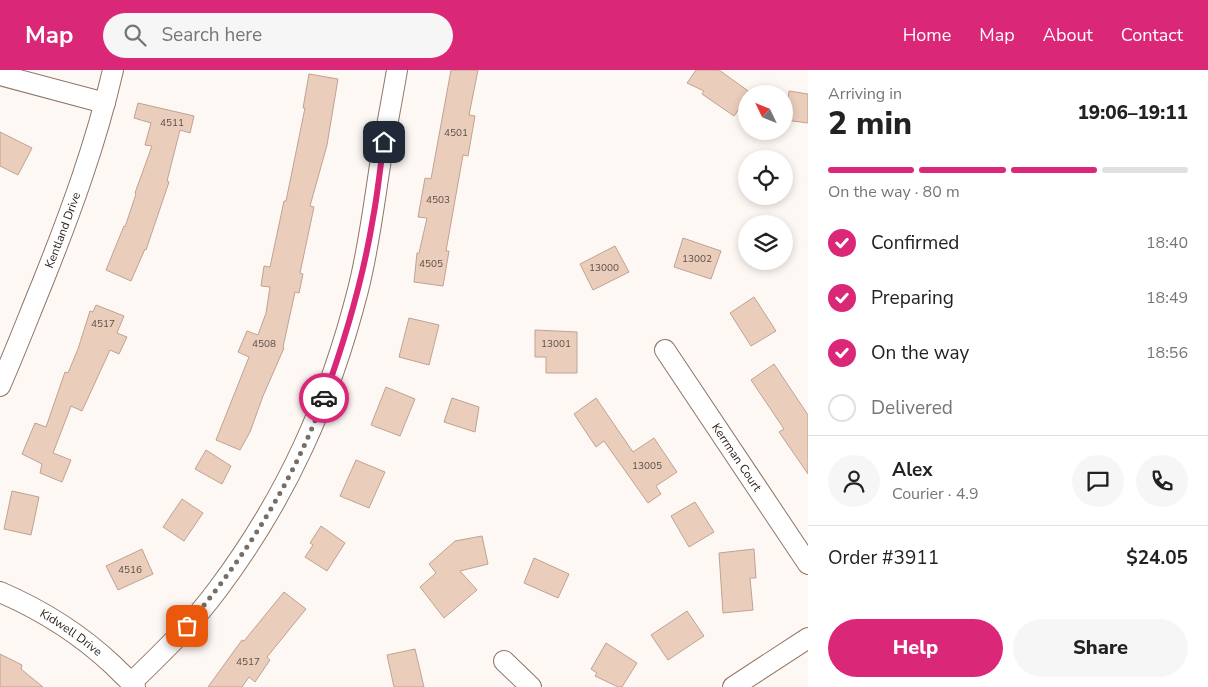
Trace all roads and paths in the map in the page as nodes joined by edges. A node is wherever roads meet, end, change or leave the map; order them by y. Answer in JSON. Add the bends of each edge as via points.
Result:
{"nodes":[{"id":1,"x":113,"y":70,"type":"edge"},
{"id":2,"x":397,"y":70,"type":"edge"},
{"id":3,"x":0,"y":75,"type":"edge"},
{"id":4,"x":105,"y":103,"type":"junction"},
{"id":5,"x":665,"y":350,"type":"dead end"},
{"id":6,"x":0,"y":386,"type":"edge"},
{"id":7,"x":808,"y":564,"type":"edge"},
{"id":8,"x":0,"y":592,"type":"edge"},
{"id":9,"x":808,"y":638,"type":"edge"},
{"id":10,"x":504,"y":661,"type":"dead end"},
{"id":11,"x":133,"y":685,"type":"edge"},
{"id":12,"x":531,"y":687,"type":"edge"},
{"id":13,"x":732,"y":687,"type":"edge"}],
"edges":[{"from":1,"to":4,"type":"street","name":"Kentland Drive"},
{"from":2,"to":11,"type":"street","via":[[359,289],[314,426],[286,484],[218,590]]},
{"from":3,"to":4,"type":"street"},
{"from":4,"to":6,"type":"street","name":"Kentland Drive","via":[[65,227]]},
{"from":5,"to":7,"type":"street","name":"Kerrman Court"},
{"from":8,"to":11,"type":"street","name":"Kidwell Drive","via":[[61,624],[98,651]]},
{"from":9,"to":13,"type":"street"},
{"from":10,"to":12,"type":"street"}]}
